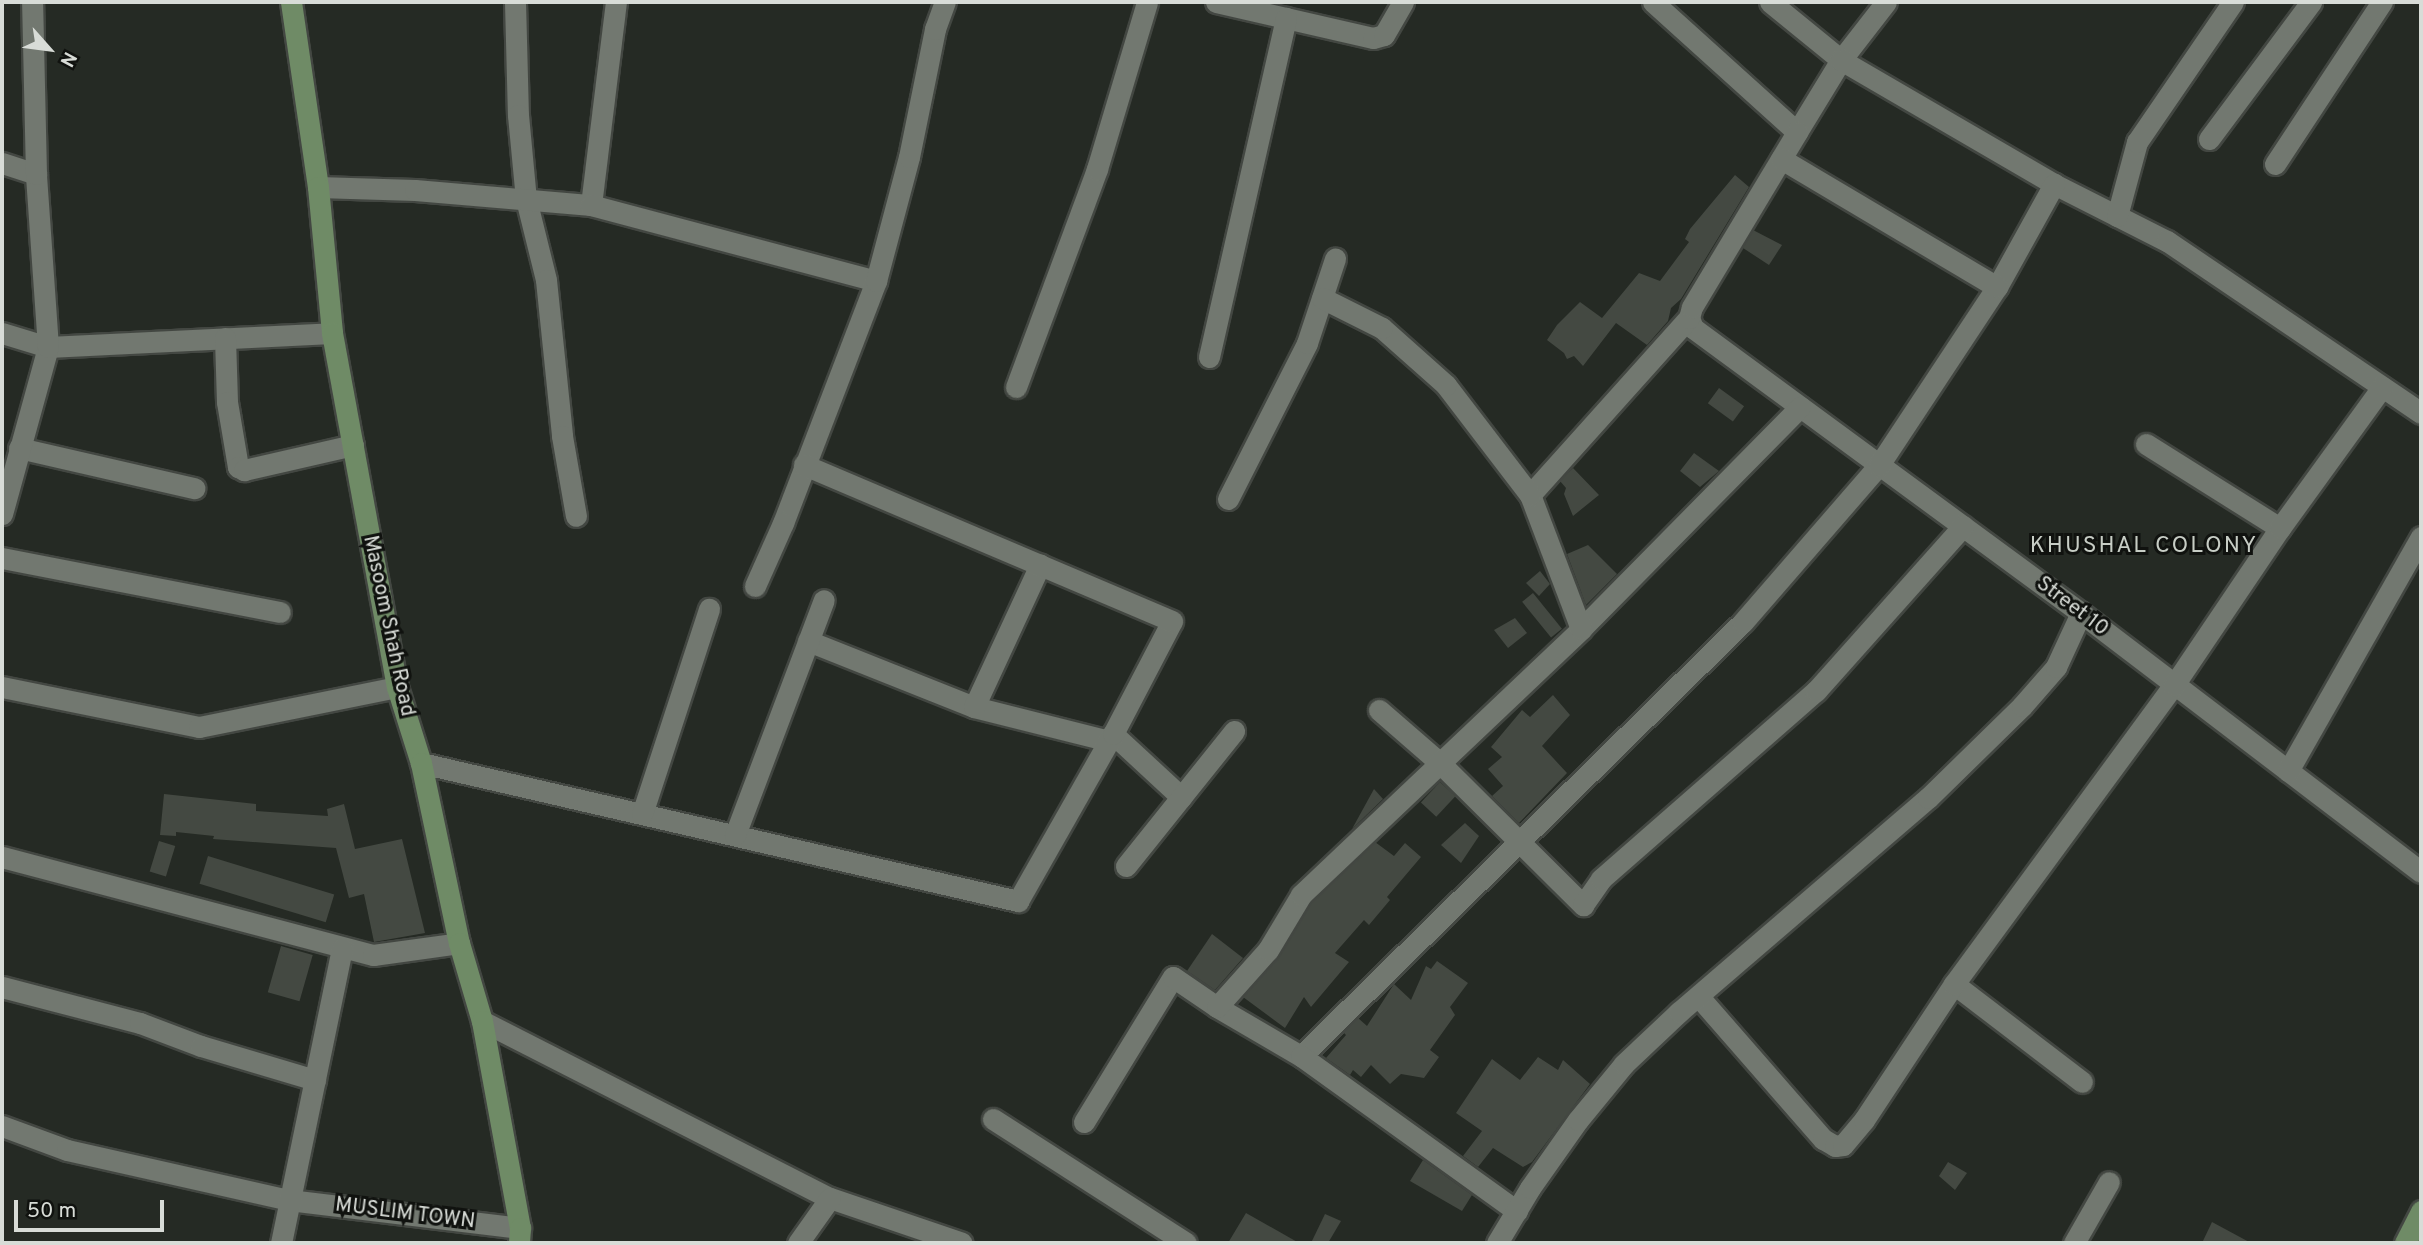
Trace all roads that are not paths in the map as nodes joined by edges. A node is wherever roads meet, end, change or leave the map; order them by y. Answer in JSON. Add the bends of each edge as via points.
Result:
{"nodes":[{"id":1,"x":32,"y":2,"type":"edge"},
{"id":2,"x":291,"y":2,"type":"edge"},
{"id":3,"x":515,"y":2,"type":"edge"},
{"id":4,"x":616,"y":2,"type":"edge"},
{"id":5,"x":944,"y":2,"type":"edge"},
{"id":6,"x":1147,"y":2,"type":"edge"},
{"id":7,"x":1216,"y":2,"type":"edge"},
{"id":8,"x":1403,"y":2,"type":"edge"},
{"id":9,"x":1653,"y":2,"type":"edge"},
{"id":10,"x":1770,"y":2,"type":"edge"},
{"id":11,"x":1886,"y":2,"type":"edge"},
{"id":12,"x":2233,"y":2,"type":"edge"},
{"id":13,"x":2311,"y":2,"type":"edge"},
{"id":14,"x":2382,"y":2,"type":"edge"},
{"id":15,"x":1286,"y":18,"type":"junction"},
{"id":16,"x":1840,"y":60,"type":"junction"},
{"id":17,"x":1797,"y":132,"type":"junction"},
{"id":18,"x":2209,"y":139,"type":"dead end"},
{"id":19,"x":1781,"y":159,"type":"junction"},
{"id":20,"x":2,"y":163,"type":"edge"},
{"id":21,"x":2275,"y":164,"type":"dead end"},
{"id":22,"x":36,"y":174,"type":"junction"},
{"id":23,"x":2054,"y":184,"type":"junction"},
{"id":24,"x":318,"y":187,"type":"junction"},
{"id":25,"x":526,"y":199,"type":"junction"},
{"id":26,"x":591,"y":205,"type":"junction"},
{"id":27,"x":2117,"y":216,"type":"junction"},
{"id":28,"x":1335,"y":259,"type":"dead end"},
{"id":29,"x":876,"y":281,"type":"junction"},
{"id":30,"x":1997,"y":287,"type":"junction"},
{"id":31,"x":1322,"y":298,"type":"junction"},
{"id":32,"x":1689,"y":318,"type":"junction"},
{"id":33,"x":332,"y":332,"type":"junction"},
{"id":34,"x":2,"y":333,"type":"edge"},
{"id":35,"x":225,"y":338,"type":"junction"},
{"id":36,"x":48,"y":347,"type":"junction"},
{"id":37,"x":1209,"y":357,"type":"dead end"},
{"id":38,"x":1016,"y":387,"type":"dead end"},
{"id":39,"x":2382,"y":387,"type":"junction"},
{"id":40,"x":1800,"y":407,"type":"junction"},
{"id":41,"x":2421,"y":413,"type":"edge"},
{"id":42,"x":2147,"y":444,"type":"dead end"},
{"id":43,"x":353,"y":445,"type":"junction"},
{"id":44,"x":19,"y":448,"type":"junction"},
{"id":45,"x":804,"y":465,"type":"junction"},
{"id":46,"x":1879,"y":465,"type":"junction"},
{"id":47,"x":194,"y":488,"type":"dead end"},
{"id":48,"x":1530,"y":495,"type":"junction"},
{"id":49,"x":1228,"y":499,"type":"dead end"},
{"id":50,"x":3,"y":502,"type":"edge"},
{"id":51,"x":576,"y":516,"type":"dead end"},
{"id":52,"x":1963,"y":526,"type":"junction"},
{"id":53,"x":2280,"y":528,"type":"junction"},
{"id":54,"x":2421,"y":537,"type":"edge"},
{"id":55,"x":2,"y":558,"type":"edge"},
{"id":56,"x":1040,"y":565,"type":"junction"},
{"id":57,"x":755,"y":586,"type":"dead end"},
{"id":58,"x":824,"y":600,"type":"dead end"},
{"id":59,"x":709,"y":609,"type":"dead end"},
{"id":60,"x":280,"y":612,"type":"dead end"},
{"id":61,"x":2081,"y":613,"type":"junction"},
{"id":62,"x":1581,"y":629,"type":"junction"},
{"id":63,"x":808,"y":641,"type":"junction"},
{"id":64,"x":2174,"y":685,"type":"junction"},
{"id":65,"x":2,"y":687,"type":"edge"},
{"id":66,"x":397,"y":687,"type":"junction"},
{"id":67,"x":974,"y":707,"type":"junction"},
{"id":68,"x":1379,"y":710,"type":"dead end"},
{"id":69,"x":1234,"y":731,"type":"dead end"},
{"id":70,"x":1111,"y":738,"type":"junction"},
{"id":71,"x":1440,"y":762,"type":"junction"},
{"id":72,"x":421,"y":763,"type":"junction"},
{"id":73,"x":2288,"y":771,"type":"junction"},
{"id":74,"x":1181,"y":797,"type":"junction"},
{"id":75,"x":642,"y":814,"type":"junction"},
{"id":76,"x":735,"y":835,"type":"junction"},
{"id":77,"x":1517,"y":842,"type":"junction"},
{"id":78,"x":2,"y":857,"type":"edge"},
{"id":79,"x":1126,"y":866,"type":"dead end"},
{"id":80,"x":2421,"y":872,"type":"edge"},
{"id":81,"x":458,"y":943,"type":"junction"},
{"id":82,"x":342,"y":948,"type":"junction"},
{"id":83,"x":1954,"y":984,"type":"junction"},
{"id":84,"x":2,"y":987,"type":"edge"},
{"id":85,"x":1699,"y":997,"type":"junction"},
{"id":86,"x":1217,"y":1007,"type":"junction"},
{"id":87,"x":482,"y":1021,"type":"junction"},
{"id":88,"x":1301,"y":1056,"type":"junction"},
{"id":89,"x":314,"y":1080,"type":"junction"},
{"id":90,"x":2082,"y":1082,"type":"dead end"},
{"id":91,"x":993,"y":1119,"type":"dead end"},
{"id":92,"x":1084,"y":1122,"type":"dead end"},
{"id":93,"x":2,"y":1126,"type":"edge"},
{"id":94,"x":2109,"y":1182,"type":"dead end"},
{"id":95,"x":830,"y":1198,"type":"junction"},
{"id":96,"x":289,"y":1200,"type":"junction"},
{"id":97,"x":1517,"y":1210,"type":"junction"},
{"id":98,"x":2421,"y":1211,"type":"edge"},
{"id":99,"x":520,"y":1235,"type":"edge"},
{"id":100,"x":281,"y":1243,"type":"edge"},
{"id":101,"x":798,"y":1243,"type":"edge"},
{"id":102,"x":962,"y":1243,"type":"edge"},
{"id":103,"x":1185,"y":1243,"type":"edge"},
{"id":104,"x":1497,"y":1243,"type":"edge"},
{"id":105,"x":2074,"y":1243,"type":"edge"},
{"id":106,"x":2405,"y":1243,"type":"edge"}],
"edges":[{"from":1,"to":22,"type":"street"},
{"from":2,"to":24,"type":"main road","name":"Masoom Shah Road"},
{"from":3,"to":25,"type":"street"},
{"from":4,"to":26,"type":"street"},
{"from":5,"to":29,"type":"street"},
{"from":6,"to":38,"type":"street","via":[[1097,169]]},
{"from":7,"to":15,"type":"street"},
{"from":8,"to":15,"type":"street","via":[[1384,35],[1373,38]]},
{"from":9,"to":17,"type":"street"},
{"from":10,"to":16,"type":"street"},
{"from":11,"to":16,"type":"street"},
{"from":12,"to":27,"type":"street","via":[[2137,142]]},
{"from":13,"to":18,"type":"street"},
{"from":14,"to":21,"type":"street"},
{"from":15,"to":37,"type":"street"},
{"from":16,"to":17,"type":"street"},
{"from":16,"to":23,"type":"street"},
{"from":17,"to":19,"type":"street"},
{"from":19,"to":30,"type":"street"},
{"from":19,"to":32,"type":"street"},
{"from":20,"to":22,"type":"street"},
{"from":22,"to":36,"type":"street"},
{"from":23,"to":27,"type":"street"},
{"from":23,"to":30,"type":"street"},
{"from":24,"to":25,"type":"street"},
{"from":24,"to":33,"type":"main road","name":"Masoom Shah Road"},
{"from":25,"to":26,"type":"street"},
{"from":25,"to":51,"type":"street","via":[[546,280],[562,436]]},
{"from":26,"to":29,"type":"street"},
{"from":27,"to":39,"type":"street","via":[[2167,241]]},
{"from":28,"to":31,"type":"street"},
{"from":29,"to":45,"type":"street"},
{"from":30,"to":46,"type":"street"},
{"from":31,"to":48,"type":"street","via":[[1382,328],[1446,385]]},
{"from":31,"to":49,"type":"street","via":[[1307,343]]},
{"from":32,"to":40,"type":"street","name":"Street 10","via":[[1693,328]]},
{"from":32,"to":48,"type":"street"},
{"from":33,"to":35,"type":"street"},
{"from":33,"to":43,"type":"main road","name":"Masoom Shah Road"},
{"from":34,"to":36,"type":"street"},
{"from":35,"to":36,"type":"street"},
{"from":35,"to":43,"type":"street","via":[[227,402],[237,467],[244,470]]},
{"from":36,"to":44,"type":"street"},
{"from":39,"to":41,"type":"street"},
{"from":39,"to":53,"type":"street"},
{"from":40,"to":46,"type":"street","name":"Street 10"},
{"from":40,"to":62,"type":"street"},
{"from":42,"to":53,"type":"street"},
{"from":43,"to":66,"type":"main road","name":"Masoom Shah Road"},
{"from":44,"to":47,"type":"street"},
{"from":44,"to":50,"type":"street"},
{"from":45,"to":56,"type":"street"},
{"from":45,"to":57,"type":"street"},
{"from":46,"to":52,"type":"street","name":"Street 10"},
{"from":46,"to":77,"type":"street","via":[[1744,622]]},
{"from":48,"to":62,"type":"street"},
{"from":52,"to":61,"type":"street","name":"Street 10"},
{"from":52,"to":77,"type":"street","via":[[1816,691],[1601,879],[1583,905]]},
{"from":53,"to":64,"type":"street"},
{"from":54,"to":73,"type":"street"},
{"from":55,"to":60,"type":"street"},
{"from":56,"to":67,"type":"street"},
{"from":56,"to":70,"type":"street","via":[[1172,621]]},
{"from":58,"to":63,"type":"street"},
{"from":59,"to":75,"type":"street"},
{"from":61,"to":64,"type":"street","name":"Street 10"},
{"from":61,"to":85,"type":"street","via":[[2056,667],[2022,706],[1928,798]]},
{"from":62,"to":71,"type":"street"},
{"from":63,"to":67,"type":"street"},
{"from":63,"to":76,"type":"street"},
{"from":64,"to":73,"type":"street","name":"Street 10"},
{"from":64,"to":83,"type":"street"},
{"from":65,"to":66,"type":"street","via":[[199,727]]},
{"from":66,"to":72,"type":"main road","name":"Masoom Shah Road"},
{"from":67,"to":70,"type":"street"},
{"from":68,"to":71,"type":"street"},
{"from":69,"to":74,"type":"street"},
{"from":70,"to":74,"type":"street"},
{"from":70,"to":76,"type":"street","via":[[1018,901]]},
{"from":71,"to":77,"type":"street"},
{"from":71,"to":86,"type":"street","via":[[1301,895],[1268,950]]},
{"from":72,"to":75,"type":"street"},
{"from":72,"to":81,"type":"main road","name":"Masoom Shah Road"},
{"from":73,"to":80,"type":"street","name":"Street 10"},
{"from":74,"to":79,"type":"street"},
{"from":75,"to":76,"type":"street"},
{"from":77,"to":88,"type":"street"},
{"from":78,"to":82,"type":"street"},
{"from":81,"to":82,"type":"street","via":[[373,956]]},
{"from":81,"to":87,"type":"main road","name":"Masoom Shah Road"},
{"from":82,"to":89,"type":"street"},
{"from":83,"to":85,"type":"street","via":[[1843,1146],[1823,1139]]},
{"from":83,"to":90,"type":"street"},
{"from":84,"to":89,"type":"street","via":[[140,1023]]},
{"from":85,"to":97,"type":"street","via":[[1624,1064],[1578,1120]]},
{"from":86,"to":88,"type":"street"},
{"from":86,"to":92,"type":"street","via":[[1173,977]]},
{"from":87,"to":95,"type":"street"},
{"from":87,"to":99,"type":"main road","name":"Masoom Shah Road"},
{"from":88,"to":97,"type":"street"},
{"from":89,"to":96,"type":"street"},
{"from":91,"to":103,"type":"street"},
{"from":93,"to":96,"type":"street","name":"MUSLIM TOWN","via":[[67,1150]]},
{"from":94,"to":105,"type":"street"},
{"from":95,"to":101,"type":"street"},
{"from":95,"to":102,"type":"street"},
{"from":96,"to":99,"type":"street","name":"MUSLIM TOWN"},
{"from":96,"to":100,"type":"street"},
{"from":97,"to":104,"type":"street"},
{"from":98,"to":106,"type":"main road"}]}
